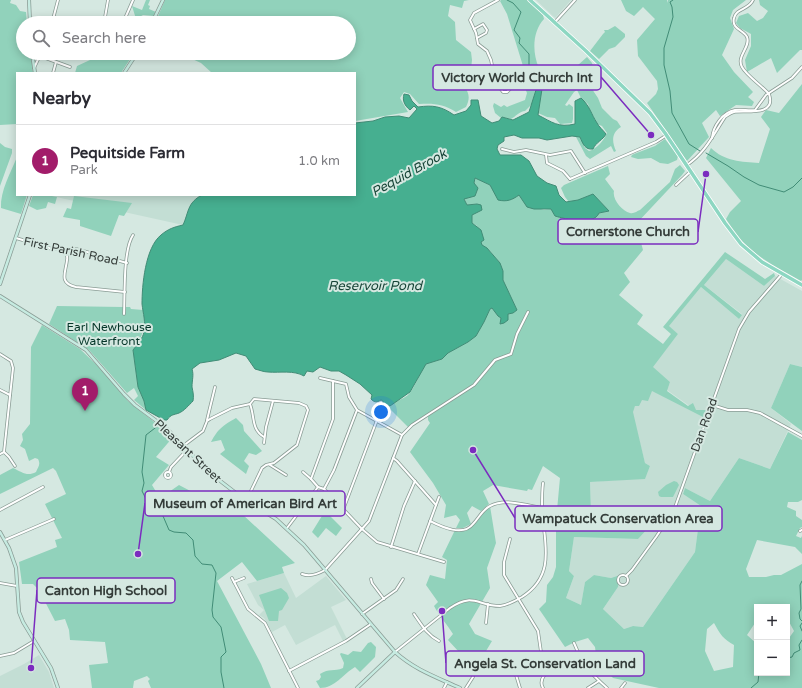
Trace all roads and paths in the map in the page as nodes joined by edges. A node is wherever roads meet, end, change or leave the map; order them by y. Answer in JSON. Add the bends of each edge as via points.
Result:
{"nodes":[{"id":1,"x":29,"y":0,"type":"edge"},
{"id":2,"x":58,"y":0,"type":"edge"},
{"id":3,"x":108,"y":0,"type":"edge"},
{"id":4,"x":133,"y":0,"type":"edge"},
{"id":5,"x":163,"y":0,"type":"edge"},
{"id":6,"x":498,"y":0,"type":"edge"},
{"id":7,"x":530,"y":0,"type":"edge"},
{"id":8,"x":575,"y":0,"type":"edge"},
{"id":9,"x":753,"y":0,"type":"edge"},
{"id":10,"x":30,"y":16,"type":"edge"},
{"id":11,"x":54,"y":16,"type":"edge"},
{"id":12,"x":105,"y":16,"type":"edge"},
{"id":13,"x":126,"y":16,"type":"edge"},
{"id":14,"x":155,"y":16,"type":"edge"},
{"id":15,"x":555,"y":22,"type":"junction"},
{"id":16,"x":474,"y":29,"type":"junction"},
{"id":17,"x":477,"y":38,"type":"junction"},
{"id":18,"x":33,"y":60,"type":"edge"},
{"id":19,"x":38,"y":60,"type":"edge"},
{"id":20,"x":52,"y":60,"type":"edge"},
{"id":21,"x":132,"y":60,"type":"edge"},
{"id":22,"x":56,"y":62,"type":"junction"},
{"id":23,"x":70,"y":67,"type":"dead end"},
{"id":24,"x":802,"y":67,"type":"edge"},
{"id":25,"x":34,"y":68,"type":"junction"},
{"id":26,"x":35,"y":72,"type":"edge"},
{"id":27,"x":53,"y":72,"type":"edge"},
{"id":28,"x":125,"y":72,"type":"edge"},
{"id":29,"x":497,"y":84,"type":"junction"},
{"id":30,"x":768,"y":94,"type":"junction"},
{"id":31,"x":667,"y":135,"type":"junction"},
{"id":32,"x":711,"y":139,"type":"junction"},
{"id":33,"x":502,"y":149,"type":"dead end"},
{"id":34,"x":546,"y":154,"type":"junction"},
{"id":35,"x":687,"y":165,"type":"junction"},
{"id":36,"x":691,"y":171,"type":"junction"},
{"id":37,"x":585,"y":173,"type":"junction"},
{"id":38,"x":676,"y":185,"type":"dead end"},
{"id":39,"x":30,"y":196,"type":"edge"},
{"id":40,"x":133,"y":235,"type":"dead end"},
{"id":41,"x":16,"y":238,"type":"junction"},
{"id":42,"x":65,"y":249,"type":"junction"},
{"id":43,"x":127,"y":262,"type":"junction"},
{"id":44,"x":782,"y":274,"type":"junction"},
{"id":45,"x":0,"y":284,"type":"edge"},
{"id":46,"x":802,"y":285,"type":"edge"},
{"id":47,"x":125,"y":292,"type":"junction"},
{"id":48,"x":0,"y":296,"type":"edge"},
{"id":49,"x":528,"y":312,"type":"dead end"},
{"id":50,"x":124,"y":314,"type":"dead end"},
{"id":51,"x":0,"y":354,"type":"edge"},
{"id":52,"x":320,"y":378,"type":"dead end"},
{"id":53,"x":333,"y":381,"type":"junction"},
{"id":54,"x":215,"y":387,"type":"dead end"},
{"id":55,"x":0,"y":390,"type":"edge"},
{"id":56,"x":10,"y":395,"type":"junction"},
{"id":57,"x":273,"y":401,"type":"junction"},
{"id":58,"x":250,"y":404,"type":"junction"},
{"id":59,"x":712,"y":405,"type":"junction"},
{"id":60,"x":357,"y":410,"type":"junction"},
{"id":61,"x":377,"y":420,"type":"junction"},
{"id":62,"x":207,"y":421,"type":"junction"},
{"id":63,"x":402,"y":435,"type":"junction"},
{"id":64,"x":264,"y":436,"type":"junction"},
{"id":65,"x":802,"y":436,"type":"edge"},
{"id":66,"x":264,"y":443,"type":"dead end"},
{"id":67,"x":183,"y":446,"type":"junction"},
{"id":68,"x":187,"y":450,"type":"junction"},
{"id":69,"x":4,"y":452,"type":"junction"},
{"id":70,"x":0,"y":454,"type":"edge"},
{"id":71,"x":393,"y":458,"type":"junction"},
{"id":72,"x":270,"y":465,"type":"junction"},
{"id":73,"x":15,"y":466,"type":"dead end"},
{"id":74,"x":169,"y":472,"type":"dead end"},
{"id":75,"x":303,"y":472,"type":"dead end"},
{"id":76,"x":286,"y":475,"type":"dead end"},
{"id":77,"x":311,"y":479,"type":"junction"},
{"id":78,"x":415,"y":481,"type":"junction"},
{"id":79,"x":543,"y":483,"type":"dead end"},
{"id":80,"x":43,"y":487,"type":"dead end"},
{"id":81,"x":318,"y":487,"type":"junction"},
{"id":82,"x":324,"y":489,"type":"junction"},
{"id":83,"x":439,"y":497,"type":"dead end"},
{"id":84,"x":245,"y":500,"type":"junction"},
{"id":85,"x":436,"y":505,"type":"junction"},
{"id":86,"x":542,"y":508,"type":"junction"},
{"id":87,"x":0,"y":510,"type":"edge"},
{"id":88,"x":343,"y":510,"type":"junction"},
{"id":89,"x":54,"y":519,"type":"dead end"},
{"id":90,"x":430,"y":521,"type":"junction"},
{"id":91,"x":287,"y":528,"type":"junction"},
{"id":92,"x":362,"y":529,"type":"junction"},
{"id":93,"x":0,"y":532,"type":"edge"},
{"id":94,"x":510,"y":539,"type":"dead end"},
{"id":95,"x":5,"y":540,"type":"junction"},
{"id":96,"x":391,"y":547,"type":"junction"},
{"id":97,"x":418,"y":554,"type":"junction"},
{"id":98,"x":444,"y":562,"type":"dead end"},
{"id":99,"x":325,"y":570,"type":"junction"},
{"id":100,"x":302,"y":574,"type":"dead end"},
{"id":101,"x":626,"y":576,"type":"junction"},
{"id":102,"x":232,"y":578,"type":"dead end"},
{"id":103,"x":244,"y":578,"type":"dead end"},
{"id":104,"x":371,"y":579,"type":"dead end"},
{"id":105,"x":403,"y":579,"type":"dead end"},
{"id":106,"x":234,"y":582,"type":"junction"},
{"id":107,"x":0,"y":583,"type":"edge"},
{"id":108,"x":18,"y":586,"type":"junction"},
{"id":109,"x":384,"y":599,"type":"junction"},
{"id":110,"x":519,"y":599,"type":"junction"},
{"id":111,"x":488,"y":604,"type":"junction"},
{"id":112,"x":362,"y":614,"type":"junction"},
{"id":113,"x":414,"y":614,"type":"dead end"},
{"id":114,"x":486,"y":623,"type":"dead end"},
{"id":115,"x":371,"y":624,"type":"junction"},
{"id":116,"x":424,"y":629,"type":"junction"},
{"id":117,"x":439,"y":640,"type":"dead end"},
{"id":118,"x":34,"y":641,"type":"junction"},
{"id":119,"x":574,"y":643,"type":"dead end"},
{"id":120,"x":395,"y":652,"type":"junction"},
{"id":121,"x":541,"y":652,"type":"dead end"},
{"id":122,"x":578,"y":654,"type":"junction"},
{"id":123,"x":501,"y":655,"type":"dead end"},
{"id":124,"x":0,"y":656,"type":"edge"},
{"id":125,"x":288,"y":671,"type":"junction"},
{"id":126,"x":473,"y":677,"type":"dead end"},
{"id":127,"x":599,"y":681,"type":"junction"},
{"id":128,"x":447,"y":682,"type":"junction"},
{"id":129,"x":625,"y":683,"type":"dead end"},
{"id":130,"x":58,"y":688,"type":"edge"},
{"id":131,"x":298,"y":688,"type":"edge"},
{"id":132,"x":357,"y":688,"type":"edge"},
{"id":133,"x":444,"y":688,"type":"edge"},
{"id":134,"x":460,"y":688,"type":"edge"},
{"id":135,"x":466,"y":688,"type":"edge"},
{"id":136,"x":520,"y":688,"type":"edge"},
{"id":137,"x":543,"y":688,"type":"edge"},
{"id":138,"x":588,"y":688,"type":"edge"},
{"id":139,"x":607,"y":688,"type":"edge"},
{"id":140,"x":621,"y":688,"type":"edge"}],
"edges":[{"from":1,"to":10,"type":"main road"},
{"from":2,"to":11,"type":"street"},
{"from":3,"to":12,"type":"street"},
{"from":4,"to":13,"type":"street"},
{"from":5,"to":14,"type":"main road"},
{"from":6,"to":16,"type":"street","via":[[472,14],[470,20]]},
{"from":7,"to":15,"type":"main road"},
{"from":8,"to":15,"type":"street"},
{"from":9,"to":30,"type":"street","via":[[750,6],[736,14],[734,24],[747,36],[748,41],[741,65]]},
{"from":15,"to":31,"type":"main road","via":[[650,113]]},
{"from":16,"to":17,"type":"street"},
{"from":16,"to":17,"type":"street","via":[[483,24],[487,30]]},
{"from":17,"to":29,"type":"street","via":[[478,44],[490,56]]},
{"from":18,"to":25,"type":"main road"},
{"from":19,"to":25,"type":"street"},
{"from":20,"to":22,"type":"street"},
{"from":21,"to":28,"type":"main road"},
{"from":22,"to":23,"type":"street"},
{"from":22,"to":27,"type":"street"},
{"from":24,"to":30,"type":"street","via":[[792,78]]},
{"from":25,"to":26,"type":"main road"},
{"from":29,"to":29,"type":"street","via":[[506,82],[510,89],[503,92]]},
{"from":30,"to":32,"type":"street","via":[[755,110],[735,110],[727,113],[716,126]]},
{"from":30,"to":32,"type":"street","via":[[769,103],[765,109],[759,112],[728,114]]},
{"from":31,"to":35,"type":"main road"},
{"from":31,"to":37,"type":"street"},
{"from":32,"to":35,"type":"street","via":[[703,152]]},
{"from":33,"to":34,"type":"street"},
{"from":34,"to":37,"type":"street","via":[[571,151]]},
{"from":34,"to":37,"type":"street","via":[[547,163],[564,171],[570,179]]},
{"from":35,"to":36,"type":"main road"},
{"from":36,"to":38,"type":"street"},
{"from":36,"to":44,"type":"main road","via":[[741,244]]},
{"from":39,"to":41,"type":"main road"},
{"from":40,"to":43,"type":"street"},
{"from":41,"to":42,"type":"street","name":"First Parish Road","via":[[52,249]]},
{"from":41,"to":45,"type":"main road"},
{"from":42,"to":43,"type":"street","name":"First Parish Road"},
{"from":42,"to":47,"type":"street","via":[[68,258],[64,279],[68,284]]},
{"from":43,"to":47,"type":"street"},
{"from":44,"to":46,"type":"main road"},
{"from":44,"to":59,"type":"street","name":"Dan Road","via":[[743,321]]},
{"from":47,"to":50,"type":"street"},
{"from":48,"to":67,"type":"main road","name":"Pleasant Street","via":[[86,350],[138,408],[166,428]]},
{"from":49,"to":63,"type":"street","via":[[511,354],[495,360],[474,385],[412,424]]},
{"from":51,"to":56,"type":"street","via":[[13,364]]},
{"from":52,"to":53,"type":"street"},
{"from":53,"to":60,"type":"street","via":[[346,384],[349,398]]},
{"from":53,"to":77,"type":"street","via":[[333,419]]},
{"from":54,"to":62,"type":"street"},
{"from":55,"to":56,"type":"street"},
{"from":56,"to":69,"type":"street"},
{"from":57,"to":58,"type":"street","via":[[257,399]]},
{"from":57,"to":64,"type":"street"},
{"from":57,"to":72,"type":"street","via":[[305,405],[308,410],[297,445]]},
{"from":58,"to":62,"type":"street","via":[[232,408]]},
{"from":58,"to":64,"type":"street","via":[[254,426]]},
{"from":59,"to":65,"type":"street","via":[[728,410],[760,413]]},
{"from":59,"to":101,"type":"street","name":"Dan Road","via":[[674,510]]},
{"from":60,"to":61,"type":"street"},
{"from":60,"to":82,"type":"street"},
{"from":61,"to":63,"type":"street"},
{"from":61,"to":88,"type":"street"},
{"from":62,"to":67,"type":"street","via":[[203,431]]},
{"from":63,"to":71,"type":"street"},
{"from":64,"to":66,"type":"street"},
{"from":67,"to":68,"type":"main road","name":"Pleasant Street"},
{"from":68,"to":74,"type":"street"},
{"from":68,"to":84,"type":"main road","name":"Pleasant Street"},
{"from":69,"to":70,"type":"street"},
{"from":69,"to":73,"type":"street"},
{"from":71,"to":78,"type":"street"},
{"from":71,"to":92,"type":"street","via":[[372,514]]},
{"from":72,"to":76,"type":"street"},
{"from":72,"to":84,"type":"street","via":[[262,468]]},
{"from":75,"to":77,"type":"street"},
{"from":77,"to":81,"type":"street"},
{"from":78,"to":85,"type":"street"},
{"from":78,"to":96,"type":"street"},
{"from":79,"to":86,"type":"street"},
{"from":80,"to":87,"type":"street"},
{"from":81,"to":82,"type":"street"},
{"from":81,"to":91,"type":"street"},
{"from":82,"to":88,"type":"street"},
{"from":83,"to":85,"type":"street"},
{"from":84,"to":91,"type":"main road","name":"Pleasant Street"},
{"from":85,"to":90,"type":"street"},
{"from":86,"to":90,"type":"street","via":[[499,503],[490,506],[470,527],[460,531]]},
{"from":86,"to":110,"type":"street","via":[[547,551],[544,568],[534,586]]},
{"from":88,"to":92,"type":"street"},
{"from":89,"to":95,"type":"street"},
{"from":90,"to":97,"type":"street"},
{"from":91,"to":99,"type":"main road","name":"Pleasant Street"},
{"from":92,"to":96,"type":"street","via":[[377,542]]},
{"from":92,"to":99,"type":"street"},
{"from":93,"to":95,"type":"main road"},
{"from":94,"to":110,"type":"street","via":[[503,571]]},
{"from":95,"to":108,"type":"main road","via":[[14,558]]},
{"from":96,"to":97,"type":"street"},
{"from":97,"to":98,"type":"street"},
{"from":99,"to":100,"type":"street","via":[[309,576]]},
{"from":99,"to":112,"type":"main road","name":"Pleasant Street"},
{"from":101,"to":101,"type":"street","name":"Dan Road","via":[[619,576],[619,583],[627,583]]},
{"from":102,"to":106,"type":"street"},
{"from":103,"to":106,"type":"street"},
{"from":104,"to":109,"type":"street"},
{"from":105,"to":109,"type":"street","via":[[396,590]]},
{"from":106,"to":125,"type":"street","via":[[248,609],[265,623]]},
{"from":107,"to":108,"type":"street"},
{"from":108,"to":118,"type":"main road","via":[[21,617]]},
{"from":109,"to":112,"type":"street"},
{"from":110,"to":111,"type":"street","via":[[503,606]]},
{"from":110,"to":121,"type":"street","via":[[538,631]]},
{"from":111,"to":114,"type":"street"},
{"from":111,"to":116,"type":"street","via":[[472,600],[460,602]]},
{"from":112,"to":115,"type":"main road","name":"Pleasant Street"},
{"from":113,"to":116,"type":"street"},
{"from":115,"to":120,"type":"main road","name":"Pleasant Street"},
{"from":115,"to":125,"type":"street","via":[[346,641]]},
{"from":116,"to":117,"type":"street","via":[[430,636]]},
{"from":116,"to":120,"type":"street"},
{"from":118,"to":124,"type":"street"},
{"from":118,"to":130,"type":"main road","via":[[51,668]]},
{"from":119,"to":122,"type":"street"},
{"from":120,"to":128,"type":"main road","name":"Pleasant Street","via":[[416,668]]},
{"from":120,"to":132,"type":"main road"},
{"from":122,"to":127,"type":"street"},
{"from":122,"to":137,"type":"street","via":[[554,666],[541,681]]},
{"from":123,"to":136,"type":"street","via":[[510,662]]},
{"from":125,"to":131,"type":"street"},
{"from":126,"to":135,"type":"street"},
{"from":127,"to":138,"type":"street"},
{"from":127,"to":139,"type":"street"},
{"from":128,"to":133,"type":"street"},
{"from":128,"to":134,"type":"main road","name":"Pleasant Street"},
{"from":129,"to":140,"type":"street"}]}
